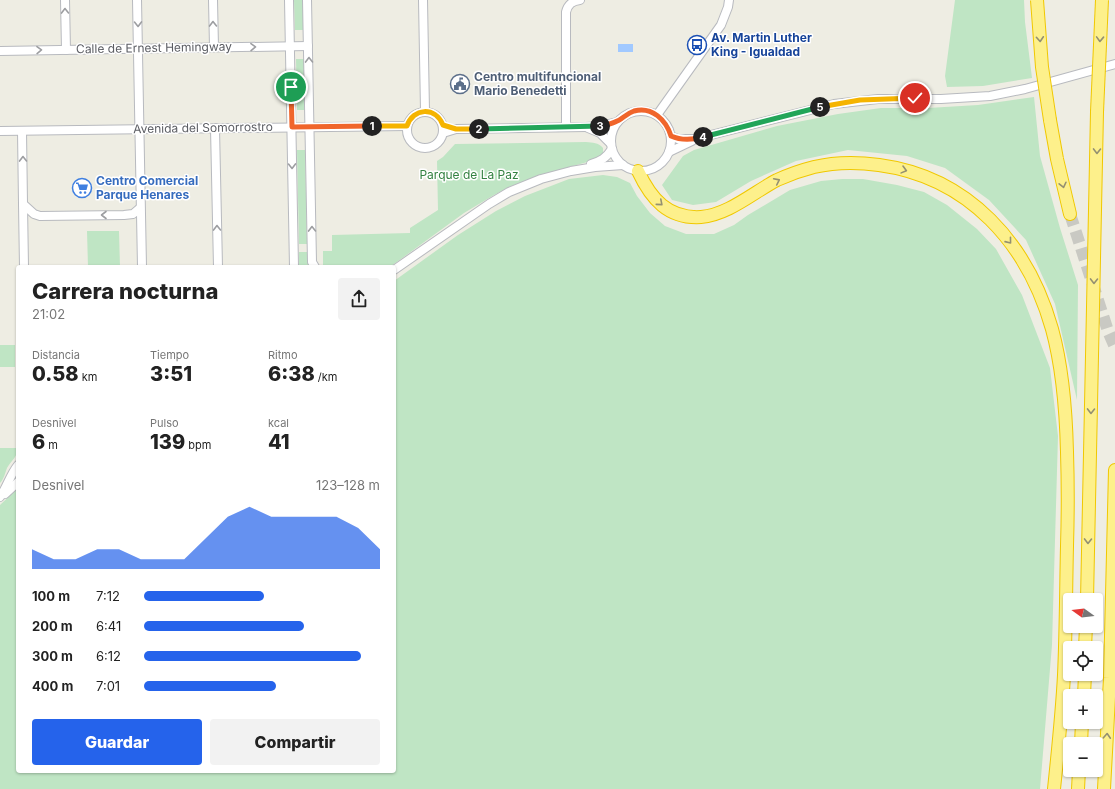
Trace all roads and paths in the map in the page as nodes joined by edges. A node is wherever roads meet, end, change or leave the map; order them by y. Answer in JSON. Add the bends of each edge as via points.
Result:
{"nodes":[{"id":1,"x":65,"y":0,"type":"edge"},
{"id":2,"x":137,"y":0,"type":"edge"},
{"id":3,"x":213,"y":0,"type":"edge"},
{"id":4,"x":290,"y":0,"type":"edge"},
{"id":5,"x":307,"y":0,"type":"edge"},
{"id":6,"x":423,"y":0,"type":"edge"},
{"id":7,"x":580,"y":0,"type":"edge"},
{"id":8,"x":729,"y":0,"type":"edge"},
{"id":9,"x":1037,"y":0,"type":"edge"},
{"id":10,"x":1102,"y":0,"type":"edge"},
{"id":11,"x":290,"y":46,"type":"junction"},
{"id":12,"x":308,"y":46,"type":"junction"},
{"id":13,"x":214,"y":47,"type":"junction"},
{"id":14,"x":138,"y":49,"type":"junction"},
{"id":15,"x":66,"y":50,"type":"junction"},
{"id":16,"x":0,"y":51,"type":"edge"},
{"id":17,"x":1115,"y":64,"type":"edge"},
{"id":18,"x":425,"y":111,"type":"junction"},
{"id":19,"x":657,"y":115,"type":"junction"},
{"id":20,"x":617,"y":122,"type":"junction"},
{"id":21,"x":407,"y":126,"type":"junction"},
{"id":22,"x":292,"y":127,"type":"junction"},
{"id":23,"x":310,"y":127,"type":"junction"},
{"id":24,"x":566,"y":127,"type":"junction"},
{"id":25,"x":586,"y":127,"type":"junction"},
{"id":26,"x":216,"y":128,"type":"junction"},
{"id":27,"x":139,"y":129,"type":"junction"},
{"id":28,"x":443,"y":129,"type":"junction"},
{"id":29,"x":0,"y":131,"type":"edge"},
{"id":30,"x":22,"y":131,"type":"junction"},
{"id":31,"x":671,"y":136,"type":"junction"},
{"id":32,"x":695,"y":139,"type":"junction"},
{"id":33,"x":611,"y":146,"type":"junction"},
{"id":34,"x":669,"y":152,"type":"junction"},
{"id":35,"x":623,"y":165,"type":"junction"},
{"id":36,"x":571,"y":171,"type":"junction"},
{"id":37,"x":638,"y":171,"type":"junction"},
{"id":38,"x":23,"y":204,"type":"junction"},
{"id":39,"x":140,"y":208,"type":"junction"},
{"id":40,"x":1070,"y":214,"type":"tunnel mouth"},
{"id":41,"x":24,"y":265,"type":"edge"},
{"id":42,"x":142,"y":265,"type":"edge"},
{"id":43,"x":218,"y":265,"type":"edge"},
{"id":44,"x":294,"y":265,"type":"edge"},
{"id":45,"x":314,"y":265,"type":"edge"},
{"id":46,"x":396,"y":269,"type":"edge"},
{"id":47,"x":16,"y":468,"type":"edge"},
{"id":48,"x":1115,"y":470,"type":"edge"},
{"id":49,"x":16,"y":484,"type":"edge"},
{"id":50,"x":0,"y":498,"type":"edge"},
{"id":51,"x":1087,"y":593,"type":"edge"},
{"id":52,"x":1079,"y":777,"type":"edge"},
{"id":53,"x":1054,"y":789,"type":"edge"},
{"id":54,"x":1078,"y":789,"type":"edge"},
{"id":55,"x":1104,"y":789,"type":"edge"}],
"edges":[{"from":15,"to":1,"type":"street","one_way":true},
{"from":2,"to":14,"type":"street","one_way":true},
{"from":13,"to":3,"type":"street","one_way":true},
{"from":4,"to":11,"type":"street"},
{"from":5,"to":12,"type":"street"},
{"from":6,"to":18,"type":"street"},
{"from":7,"to":24,"type":"street","via":[[568,6],[566,12]]},
{"from":8,"to":19,"type":"street","via":[[721,25]]},
{"from":9,"to":40,"type":"highway","one_way":true,"bridge":true,"via":[[1042,67],[1050,120]]},
{"from":10,"to":51,"type":"highway","one_way":true,"bridge":true,"via":[[1097,112]]},
{"from":11,"to":12,"type":"street","name":"Calle de Ernest Hemingway"},
{"from":13,"to":11,"type":"street","name":"Calle de Ernest Hemingway","one_way":true},
{"from":11,"to":22,"type":"street"},
{"from":23,"to":12,"type":"street","one_way":true},
{"from":13,"to":14,"type":"street","name":"Calle de Ernest Hemingway"},
{"from":14,"to":15,"type":"street","name":"Calle de Ernest Hemingway"},
{"from":14,"to":27,"type":"street"},
{"from":16,"to":15,"type":"street","name":"Calle de Ernest Hemingway","one_way":true},
{"from":17,"to":32,"type":"street","via":[[990,96],[878,99],[834,104]]},
{"from":18,"to":21,"type":"street","via":[[413,116]]},
{"from":18,"to":28,"type":"street","via":[[437,116]]},
{"from":19,"to":20,"type":"street","via":[[636,111],[625,114]]},
{"from":19,"to":31,"type":"street","via":[[669,128]]},
{"from":20,"to":25,"type":"street"},
{"from":20,"to":33,"type":"street","via":[[612,133]]},
{"from":21,"to":23,"type":"street","name":"Avenida del Somorrostro"},
{"from":21,"to":28,"type":"street","via":[[408,138],[421,148],[436,144]]},
{"from":22,"to":23,"type":"street","name":"Avenida del Somorrostro"},
{"from":22,"to":26,"type":"street","name":"Avenida del Somorrostro"},
{"from":22,"to":44,"type":"street","one_way":true},
{"from":45,"to":23,"type":"street","one_way":true},
{"from":24,"to":25,"type":"street"},
{"from":24,"to":28,"type":"street"},
{"from":25,"to":33,"type":"street","via":[[600,133]]},
{"from":26,"to":27,"type":"street","name":"Avenida del Somorrostro"},
{"from":43,"to":26,"type":"street","one_way":true},
{"from":27,"to":30,"type":"street","name":"Avenida del Somorrostro"},
{"from":27,"to":39,"type":"street"},
{"from":29,"to":30,"type":"street","name":"Avenida del Somorrostro"},
{"from":38,"to":30,"type":"street","one_way":true},
{"from":31,"to":32,"type":"street","via":[[678,139]]},
{"from":31,"to":34,"type":"street"},
{"from":32,"to":34,"type":"street"},
{"from":33,"to":35,"type":"street","via":[[618,161]]},
{"from":33,"to":36,"type":"street","via":[[608,156],[602,161]]},
{"from":34,"to":37,"type":"street","via":[[656,167]]},
{"from":35,"to":36,"type":"street"},
{"from":35,"to":37,"type":"street"},
{"from":36,"to":46,"type":"street","via":[[541,179],[509,192]]},
{"from":37,"to":53,"type":"highway","one_way":true,"via":[[657,202],[671,212],[702,217],[717,214],[778,180],[814,167],[865,163],[892,167],[919,174],[956,192],[977,206],[994,222],[1015,248],[1035,282],[1052,328],[1061,369],[1066,411],[1068,503],[1064,677]]},
{"from":39,"to":38,"type":"street","one_way":true,"via":[[133,214],[124,215],[40,216]]},
{"from":38,"to":41,"type":"street"},
{"from":39,"to":42,"type":"street"},
{"from":47,"to":50,"type":"street"},
{"from":55,"to":48,"type":"highway","one_way":true,"via":[[1110,678]]},
{"from":49,"to":50,"type":"street"},
{"from":52,"to":54,"type":"highway"}]}
